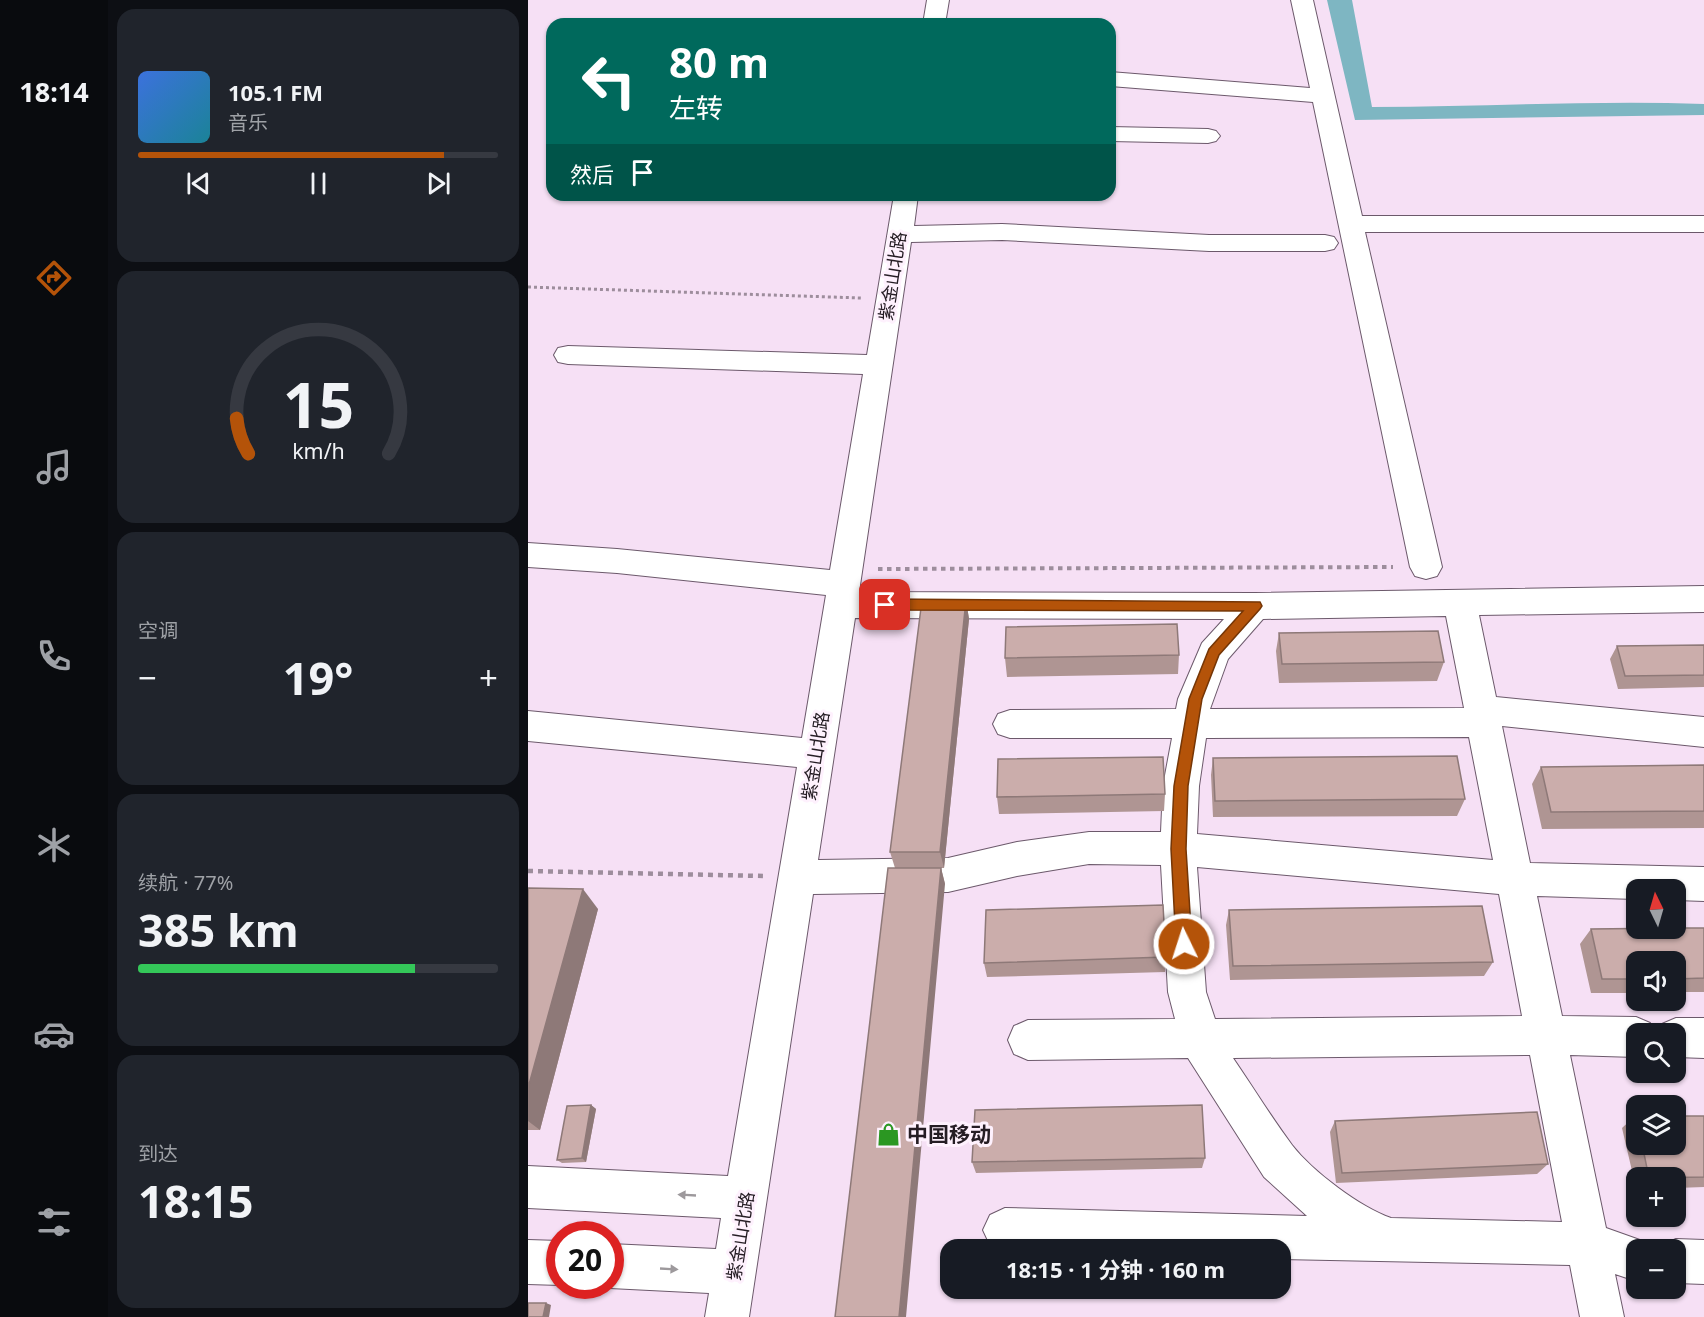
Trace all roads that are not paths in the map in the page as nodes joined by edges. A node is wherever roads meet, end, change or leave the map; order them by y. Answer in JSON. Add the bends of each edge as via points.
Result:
{"nodes":[{"id":1,"x":938,"y":0,"type":"edge"},
{"id":2,"x":1302,"y":0,"type":"edge"},
{"id":3,"x":935,"y":18,"type":"edge"},
{"id":4,"x":1116,"y":79,"type":"edge"},
{"id":5,"x":1323,"y":96,"type":"junction"},
{"id":6,"x":1116,"y":134,"type":"edge"},
{"id":7,"x":1208,"y":136,"type":"dead end"},
{"id":8,"x":905,"y":201,"type":"edge"},
{"id":9,"x":1351,"y":224,"type":"junction"},
{"id":10,"x":1704,"y":224,"type":"edge"},
{"id":11,"x":899,"y":234,"type":"junction"},
{"id":12,"x":1325,"y":243,"type":"dead end"},
{"id":13,"x":568,"y":355,"type":"dead end"},
{"id":14,"x":878,"y":365,"type":"junction"},
{"id":15,"x":528,"y":555,"type":"edge"},
{"id":16,"x":1426,"y":567,"type":"road end"},
{"id":17,"x":842,"y":586,"type":"junction"},
{"id":18,"x":1704,"y":599,"type":"edge"},
{"id":19,"x":1460,"y":603,"type":"junction"},
{"id":20,"x":1255,"y":606,"type":"junction"},
{"id":21,"x":1482,"y":716,"type":"junction"},
{"id":22,"x":1192,"y":723,"type":"junction"},
{"id":23,"x":1010,"y":724,"type":"dead end"},
{"id":24,"x":528,"y":726,"type":"edge"},
{"id":25,"x":1704,"y":732,"type":"edge"},
{"id":26,"x":815,"y":754,"type":"junction"},
{"id":27,"x":1178,"y":849,"type":"junction"},
{"id":28,"x":796,"y":877,"type":"junction"},
{"id":29,"x":1515,"y":879,"type":"junction"},
{"id":30,"x":1704,"y":884,"type":"edge"},
{"id":31,"x":1546,"y":1035,"type":"junction"},
{"id":32,"x":1626,"y":1037,"type":"edge"},
{"id":33,"x":1686,"y":1038,"type":"edge"},
{"id":34,"x":1704,"y":1038,"type":"edge"},
{"id":35,"x":1201,"y":1039,"type":"junction"},
{"id":36,"x":1028,"y":1040,"type":"dead end"},
{"id":37,"x":528,"y":1187,"type":"edge"},
{"id":38,"x":746,"y":1198,"type":"junction"},
{"id":39,"x":1005,"y":1230,"type":"dead end"},
{"id":40,"x":1390,"y":1240,"type":"junction"},
{"id":41,"x":1588,"y":1244,"type":"junction"},
{"id":42,"x":1626,"y":1256,"type":"edge"},
{"id":43,"x":1686,"y":1261,"type":"edge"},
{"id":44,"x":528,"y":1262,"type":"edge"},
{"id":45,"x":1704,"y":1262,"type":"edge"},
{"id":46,"x":546,"y":1263,"type":"edge"},
{"id":47,"x":624,"y":1267,"type":"edge"},
{"id":48,"x":734,"y":1272,"type":"junction"},
{"id":49,"x":727,"y":1317,"type":"edge"},
{"id":50,"x":1602,"y":1317,"type":"edge"}],
"edges":[{"from":1,"to":3,"type":"street"},
{"from":2,"to":5,"type":"street"},
{"from":4,"to":5,"type":"street"},
{"from":5,"to":9,"type":"street"},
{"from":6,"to":7,"type":"street"},
{"from":8,"to":11,"type":"street","name":"紫金山北路"},
{"from":9,"to":10,"type":"street"},
{"from":9,"to":16,"type":"street"},
{"from":11,"to":12,"type":"street","via":[[1002,232],[1209,243]]},
{"from":11,"to":14,"type":"street","name":"紫金山北路"},
{"from":13,"to":14,"type":"street"},
{"from":14,"to":17,"type":"street","name":"紫金山北路"},
{"from":15,"to":17,"type":"street"},
{"from":17,"to":20,"type":"street"},
{"from":17,"to":26,"type":"street","name":"紫金山北路"},
{"from":18,"to":19,"type":"street"},
{"from":19,"to":20,"type":"street"},
{"from":19,"to":21,"type":"street"},
{"from":20,"to":22,"type":"street","via":[[1214,652],[1196,699]]},
{"from":21,"to":22,"type":"street"},
{"from":21,"to":25,"type":"street"},
{"from":21,"to":29,"type":"street"},
{"from":22,"to":23,"type":"street"},
{"from":22,"to":27,"type":"street","via":[[1181,786]]},
{"from":24,"to":26,"type":"street"},
{"from":26,"to":28,"type":"street","name":"紫金山北路"},
{"from":27,"to":28,"type":"street","via":[[1089,848],[948,875]]},
{"from":27,"to":29,"type":"street"},
{"from":27,"to":35,"type":"street","via":[[1187,992]]},
{"from":28,"to":38,"type":"street","name":"紫金山北路"},
{"from":29,"to":30,"type":"street"},
{"from":29,"to":31,"type":"street"},
{"from":31,"to":32,"type":"street"},
{"from":31,"to":35,"type":"street"},
{"from":31,"to":41,"type":"street"},
{"from":33,"to":34,"type":"street"},
{"from":35,"to":36,"type":"street"},
{"from":35,"to":40,"type":"street","via":[[1279,1162],[1316,1196],[1359,1227]]},
{"from":38,"to":37,"type":"street","one_way":true},
{"from":38,"to":48,"type":"street","name":"紫金山北路"},
{"from":39,"to":40,"type":"street"},
{"from":40,"to":41,"type":"street"},
{"from":41,"to":42,"type":"street"},
{"from":41,"to":50,"type":"street"},
{"from":43,"to":45,"type":"street"},
{"from":44,"to":46,"type":"street"},
{"from":47,"to":48,"type":"street","one_way":true},
{"from":48,"to":49,"type":"street","name":"紫金山北路"}]}
